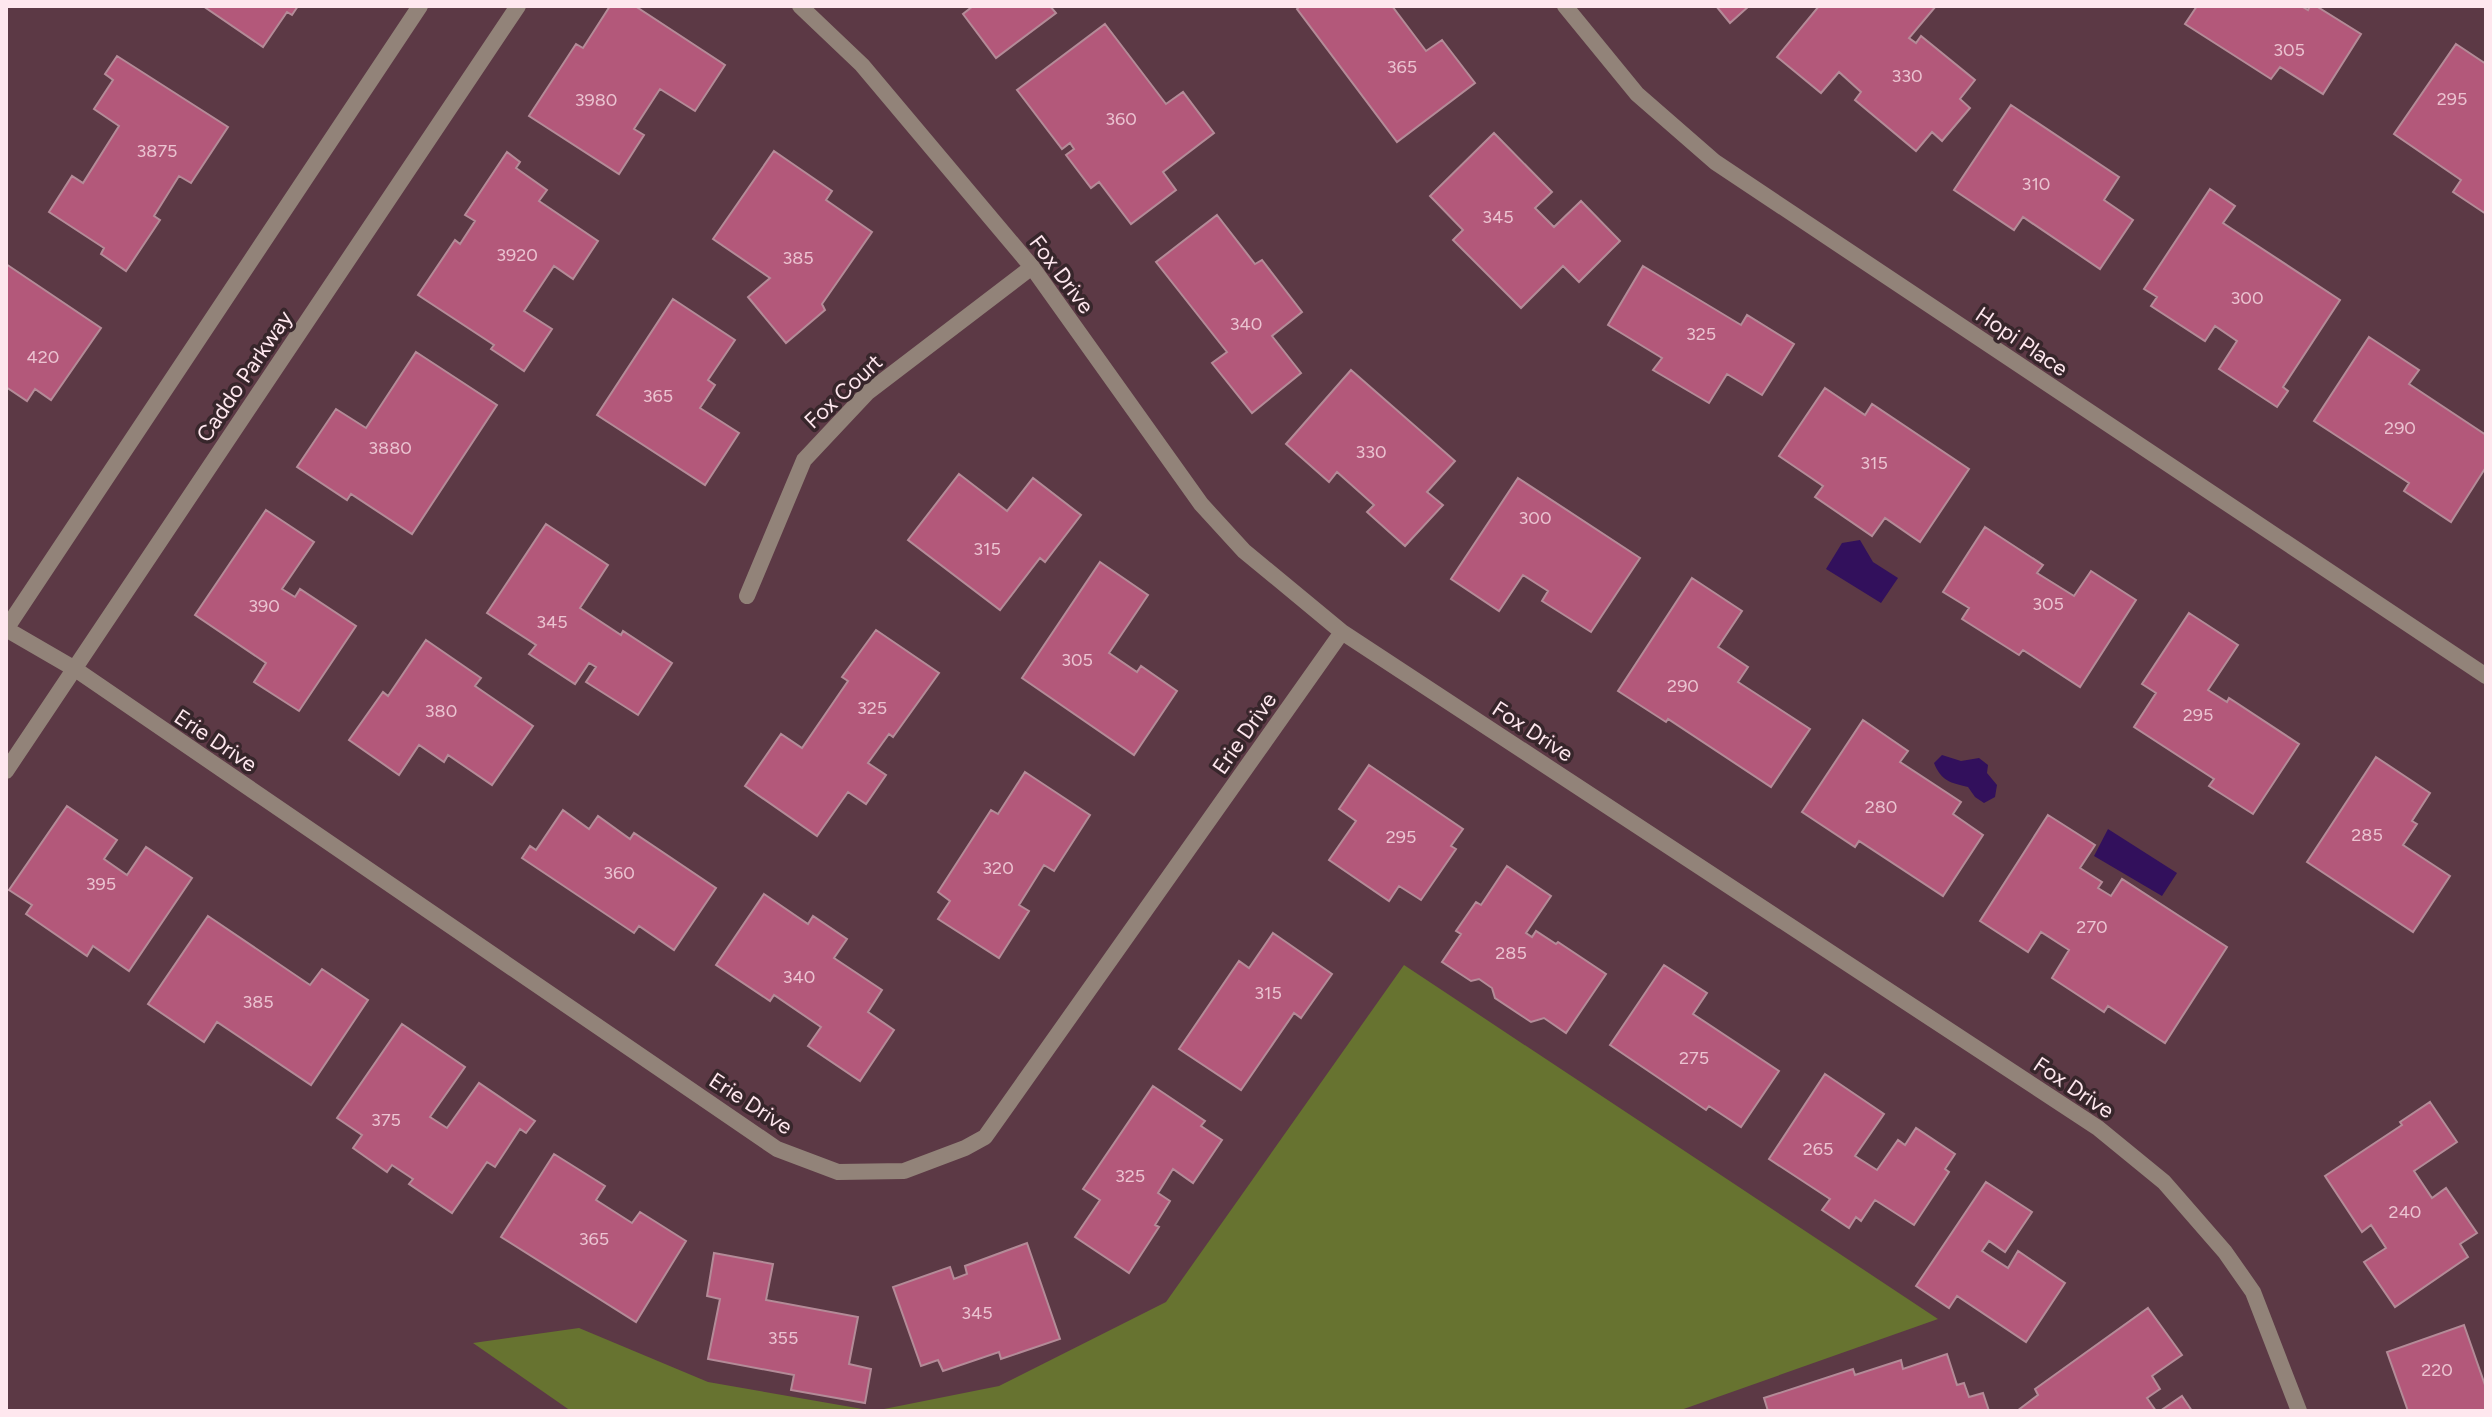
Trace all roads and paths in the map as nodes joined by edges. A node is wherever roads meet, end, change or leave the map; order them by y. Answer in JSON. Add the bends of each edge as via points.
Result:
{"nodes":[{"id":1,"x":420,"y":6,"type":"edge"},
{"id":2,"x":518,"y":6,"type":"edge"},
{"id":3,"x":800,"y":6,"type":"edge"},
{"id":4,"x":1565,"y":6,"type":"edge"},
{"id":5,"x":1032,"y":267,"type":"junction"},
{"id":6,"x":747,"y":596,"type":"dead end"},
{"id":7,"x":6,"y":629,"type":"edge"},
{"id":8,"x":1342,"y":632,"type":"junction"},
{"id":9,"x":75,"y":669,"type":"junction"},
{"id":10,"x":2486,"y":676,"type":"edge"},
{"id":11,"x":6,"y":771,"type":"edge"},
{"id":12,"x":2299,"y":1411,"type":"edge"}],
"edges":[{"from":1,"to":7,"type":"street"},
{"from":2,"to":9,"type":"street","name":"Caddo Parkway"},
{"from":3,"to":5,"type":"street","name":"Fox Drive","via":[[862,65]]},
{"from":4,"to":10,"type":"street","name":"Hopi Place","via":[[1637,94],[1715,162]]},
{"from":5,"to":6,"type":"street","name":"Fox Court","via":[[867,393],[804,460]]},
{"from":5,"to":8,"type":"street","name":"Fox Drive","via":[[1201,504],[1244,551]]},
{"from":7,"to":9,"type":"street","name":"Erie Drive"},
{"from":8,"to":9,"type":"street","name":"Erie Drive","via":[[985,1137],[904,1171],[838,1172],[777,1149]]},
{"from":8,"to":12,"type":"street","name":"Fox Drive","via":[[2098,1128],[2164,1182],[2225,1252],[2253,1292]]},
{"from":9,"to":11,"type":"street","name":"Caddo Parkway"}]}
